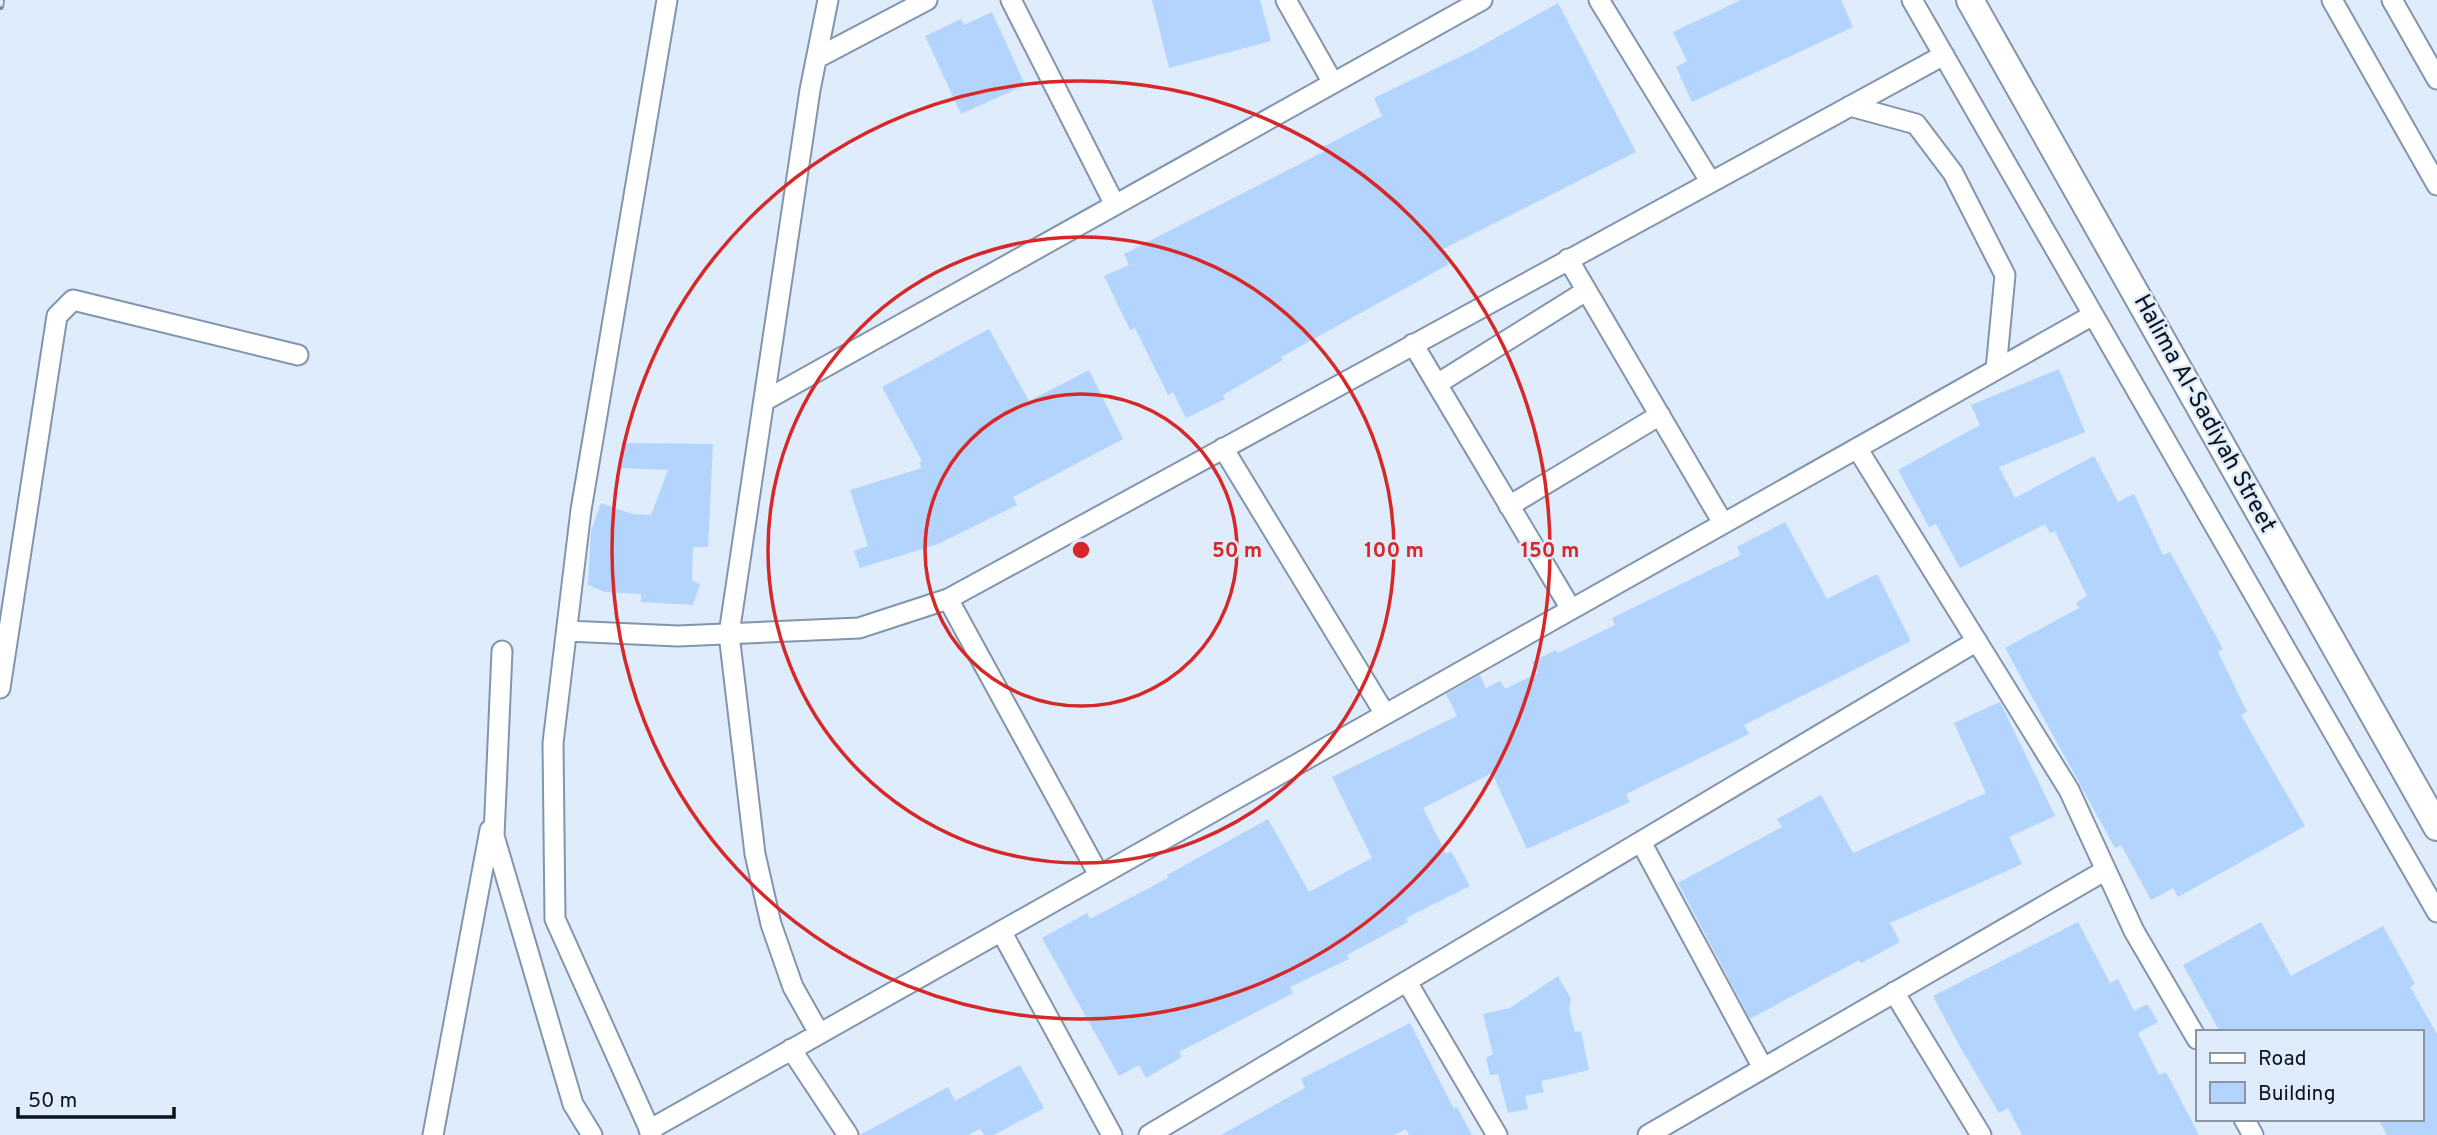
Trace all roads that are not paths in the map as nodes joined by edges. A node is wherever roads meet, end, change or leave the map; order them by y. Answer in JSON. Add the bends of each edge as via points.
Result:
{"nodes":[{"id":1,"x":667,"y":0,"type":"edge"},
{"id":2,"x":828,"y":0,"type":"edge"},
{"id":3,"x":927,"y":0,"type":"edge"},
{"id":4,"x":1011,"y":0,"type":"edge"},
{"id":5,"x":1286,"y":0,"type":"edge"},
{"id":6,"x":1482,"y":0,"type":"edge"},
{"id":7,"x":1599,"y":0,"type":"edge"},
{"id":8,"x":1912,"y":0,"type":"edge"},
{"id":9,"x":1970,"y":0,"type":"edge"},
{"id":10,"x":2332,"y":0,"type":"edge"},
{"id":11,"x":2392,"y":0,"type":"edge"},
{"id":12,"x":1944,"y":55,"type":"junction"},
{"id":13,"x":817,"y":58,"type":"junction"},
{"id":14,"x":2437,"y":79,"type":"edge"},
{"id":15,"x":1333,"y":83,"type":"junction"},
{"id":16,"x":1850,"y":106,"type":"junction"},
{"id":17,"x":1710,"y":181,"type":"junction"},
{"id":18,"x":2437,"y":185,"type":"edge"},
{"id":19,"x":1115,"y":205,"type":"junction"},
{"id":20,"x":1568,"y":259,"type":"junction"},
{"id":21,"x":1586,"y":291,"type":"junction"},
{"id":22,"x":2093,"y":314,"type":"junction"},
{"id":23,"x":1413,"y":344,"type":"junction"},
{"id":24,"x":298,"y":355,"type":"dead end"},
{"id":25,"x":1996,"y":370,"type":"junction"},
{"id":26,"x":1437,"y":384,"type":"junction"},
{"id":27,"x":764,"y":401,"type":"junction"},
{"id":28,"x":1660,"y":415,"type":"junction"},
{"id":29,"x":1223,"y":448,"type":"junction"},
{"id":30,"x":1857,"y":448,"type":"junction"},
{"id":31,"x":1509,"y":506,"type":"junction"},
{"id":32,"x":1723,"y":523,"type":"junction"},
{"id":33,"x":948,"y":599,"type":"junction"},
{"id":34,"x":1571,"y":609,"type":"junction"},
{"id":35,"x":567,"y":631,"type":"junction"},
{"id":36,"x":729,"y":634,"type":"junction"},
{"id":37,"x":1977,"y":640,"type":"junction"},
{"id":38,"x":502,"y":651,"type":"dead end"},
{"id":39,"x":0,"y":688,"type":"edge"},
{"id":40,"x":1385,"y":714,"type":"junction"},
{"id":41,"x":496,"y":802,"type":"junction"},
{"id":42,"x":2437,"y":827,"type":"edge"},
{"id":43,"x":1641,"y":842,"type":"junction"},
{"id":44,"x":2106,"y":870,"type":"junction"},
{"id":45,"x":1099,"y":875,"type":"junction"},
{"id":46,"x":2437,"y":912,"type":"edge"},
{"id":47,"x":1001,"y":931,"type":"junction"},
{"id":48,"x":1407,"y":982,"type":"junction"},
{"id":49,"x":1894,"y":992,"type":"junction"},
{"id":50,"x":820,"y":1033,"type":"junction"},
{"id":51,"x":2196,"y":1037,"type":"edge"},
{"id":52,"x":791,"y":1049,"type":"junction"},
{"id":53,"x":1763,"y":1068,"type":"junction"},
{"id":54,"x":650,"y":1132,"type":"edge"},
{"id":55,"x":432,"y":1135,"type":"edge"},
{"id":56,"x":592,"y":1135,"type":"edge"},
{"id":57,"x":848,"y":1135,"type":"edge"},
{"id":58,"x":1112,"y":1135,"type":"edge"},
{"id":59,"x":1150,"y":1135,"type":"edge"},
{"id":60,"x":1497,"y":1135,"type":"edge"},
{"id":61,"x":1648,"y":1135,"type":"edge"},
{"id":62,"x":1981,"y":1135,"type":"edge"}],
"edges":[{"from":1,"to":35,"type":"street","via":[[581,510]]},
{"from":2,"to":13,"type":"street"},
{"from":3,"to":13,"type":"street"},
{"from":4,"to":19,"type":"street"},
{"from":5,"to":15,"type":"street"},
{"from":6,"to":15,"type":"street"},
{"from":7,"to":17,"type":"street"},
{"from":8,"to":12,"type":"street"},
{"from":9,"to":42,"type":"street","name":"Halima Al-Sadiyah Street"},
{"from":10,"to":18,"type":"street"},
{"from":11,"to":14,"type":"street"},
{"from":12,"to":16,"type":"street"},
{"from":12,"to":22,"type":"street"},
{"from":13,"to":27,"type":"street"},
{"from":15,"to":19,"type":"street"},
{"from":16,"to":17,"type":"street"},
{"from":16,"to":25,"type":"street","via":[[1916,124],[1953,173],[2005,275]]},
{"from":17,"to":20,"type":"street"},
{"from":19,"to":27,"type":"street"},
{"from":20,"to":21,"type":"street"},
{"from":20,"to":23,"type":"street"},
{"from":21,"to":26,"type":"street"},
{"from":21,"to":28,"type":"street"},
{"from":22,"to":25,"type":"street"},
{"from":22,"to":46,"type":"street"},
{"from":23,"to":26,"type":"street"},
{"from":23,"to":29,"type":"street"},
{"from":24,"to":39,"type":"street","via":[[73,300],[57,316]]},
{"from":25,"to":30,"type":"street"},
{"from":26,"to":31,"type":"street"},
{"from":27,"to":36,"type":"street"},
{"from":28,"to":31,"type":"street"},
{"from":28,"to":32,"type":"street"},
{"from":29,"to":33,"type":"street"},
{"from":29,"to":40,"type":"street"},
{"from":30,"to":32,"type":"street"},
{"from":30,"to":37,"type":"street"},
{"from":31,"to":34,"type":"street"},
{"from":32,"to":34,"type":"street"},
{"from":33,"to":36,"type":"street","via":[[859,628]]},
{"from":33,"to":45,"type":"street"},
{"from":34,"to":40,"type":"street"},
{"from":35,"to":36,"type":"street"},
{"from":35,"to":54,"type":"street","via":[[554,743],[555,919]]},
{"from":36,"to":50,"type":"street","via":[[755,854],[771,924],[793,987]]},
{"from":37,"to":43,"type":"street"},
{"from":37,"to":44,"type":"street","via":[[2069,790]]},
{"from":38,"to":41,"type":"street"},
{"from":40,"to":45,"type":"street"},
{"from":41,"to":55,"type":"street"},
{"from":41,"to":56,"type":"street","via":[[494,836],[573,1104]]},
{"from":43,"to":48,"type":"street"},
{"from":43,"to":53,"type":"street"},
{"from":44,"to":49,"type":"street"},
{"from":44,"to":51,"type":"street","via":[[2134,931]]},
{"from":45,"to":47,"type":"street"},
{"from":47,"to":50,"type":"street"},
{"from":47,"to":58,"type":"street"},
{"from":48,"to":59,"type":"street"},
{"from":48,"to":60,"type":"street"},
{"from":49,"to":53,"type":"street"},
{"from":49,"to":62,"type":"street"},
{"from":50,"to":52,"type":"street"},
{"from":52,"to":54,"type":"street"},
{"from":52,"to":57,"type":"street"},
{"from":53,"to":61,"type":"street"}]}
